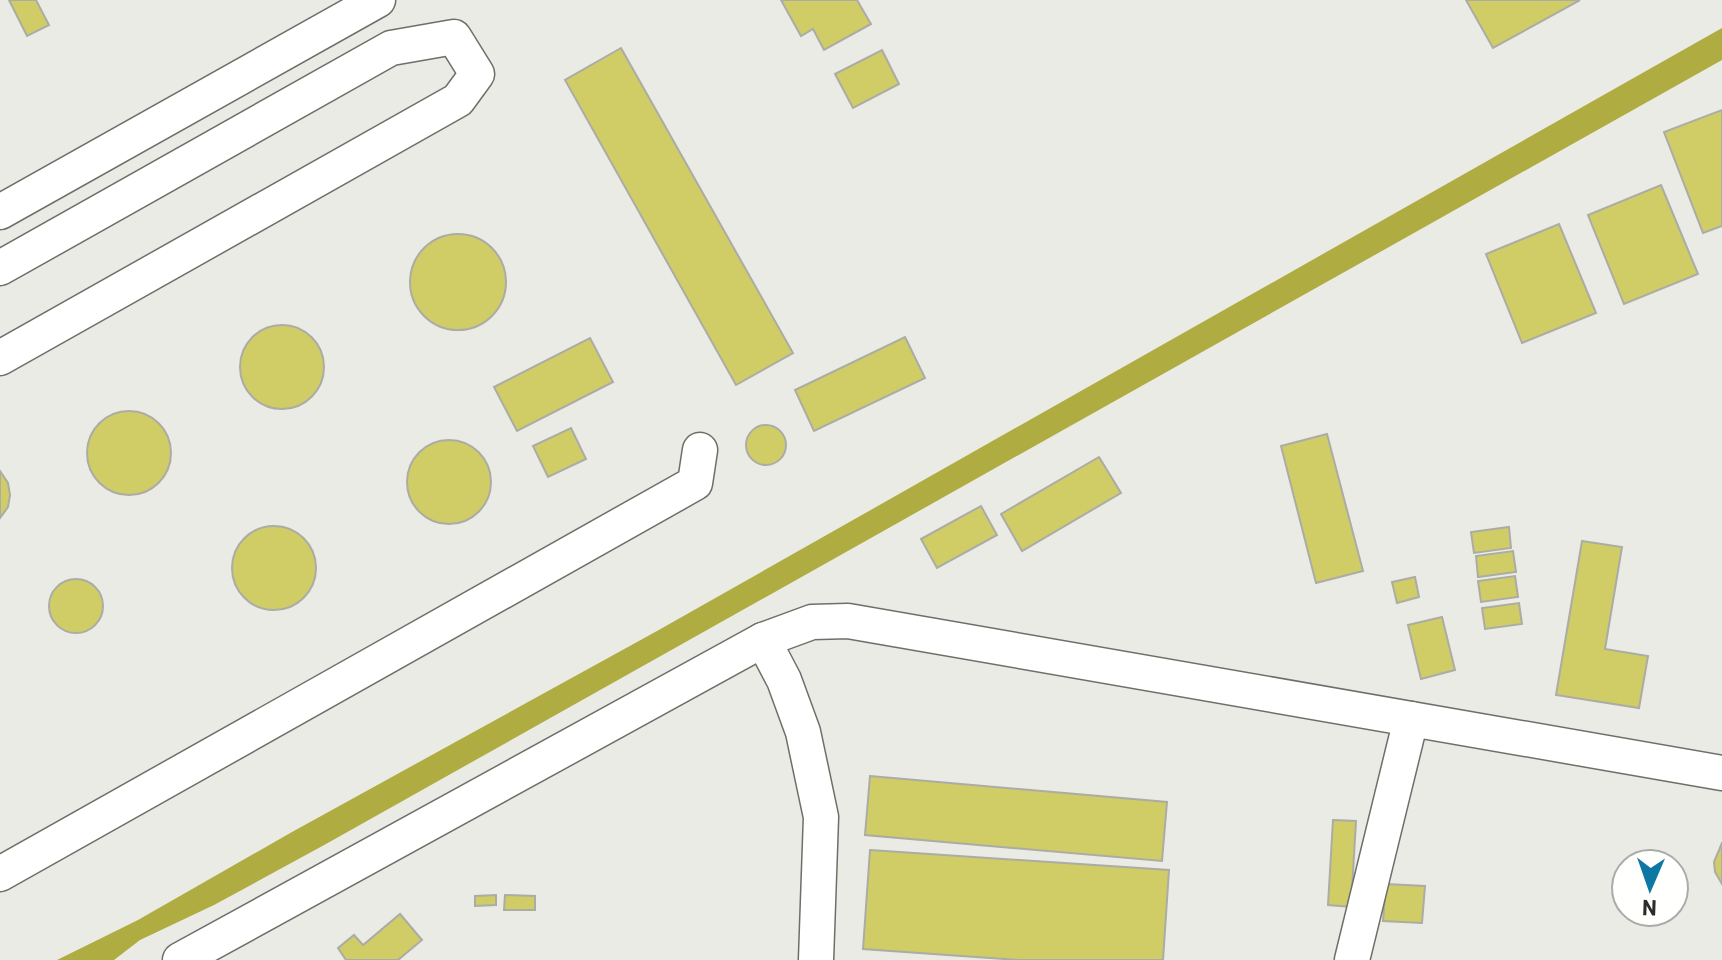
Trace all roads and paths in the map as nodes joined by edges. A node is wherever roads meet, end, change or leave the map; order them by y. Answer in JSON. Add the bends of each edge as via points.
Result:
{"nodes":[{"id":1,"x":378,"y":0,"type":"edge"},
{"id":2,"x":0,"y":212,"type":"edge"},
{"id":3,"x":0,"y":268,"type":"edge"},
{"id":4,"x":0,"y":358,"type":"edge"},
{"id":5,"x":700,"y":450,"type":"dead end"},
{"id":6,"x":763,"y":640,"type":"junction"},
{"id":7,"x":1411,"y":719,"type":"junction"},
{"id":8,"x":1722,"y":773,"type":"edge"},
{"id":9,"x":0,"y":874,"type":"edge"},
{"id":10,"x":180,"y":960,"type":"edge"},
{"id":11,"x":816,"y":960,"type":"edge"},
{"id":12,"x":1352,"y":960,"type":"edge"}],
"edges":[{"from":1,"to":2,"type":"street"},
{"from":3,"to":4,"type":"street","via":[[391,48],[454,37],[477,74],[458,100]]},
{"from":5,"to":9,"type":"street","via":[[695,483]]},
{"from":6,"to":7,"type":"street","via":[[812,622],[848,621]]},
{"from":6,"to":10,"type":"street"},
{"from":6,"to":11,"type":"street","via":[[803,732],[821,817]]},
{"from":7,"to":8,"type":"street"},
{"from":7,"to":12,"type":"street"}]}
